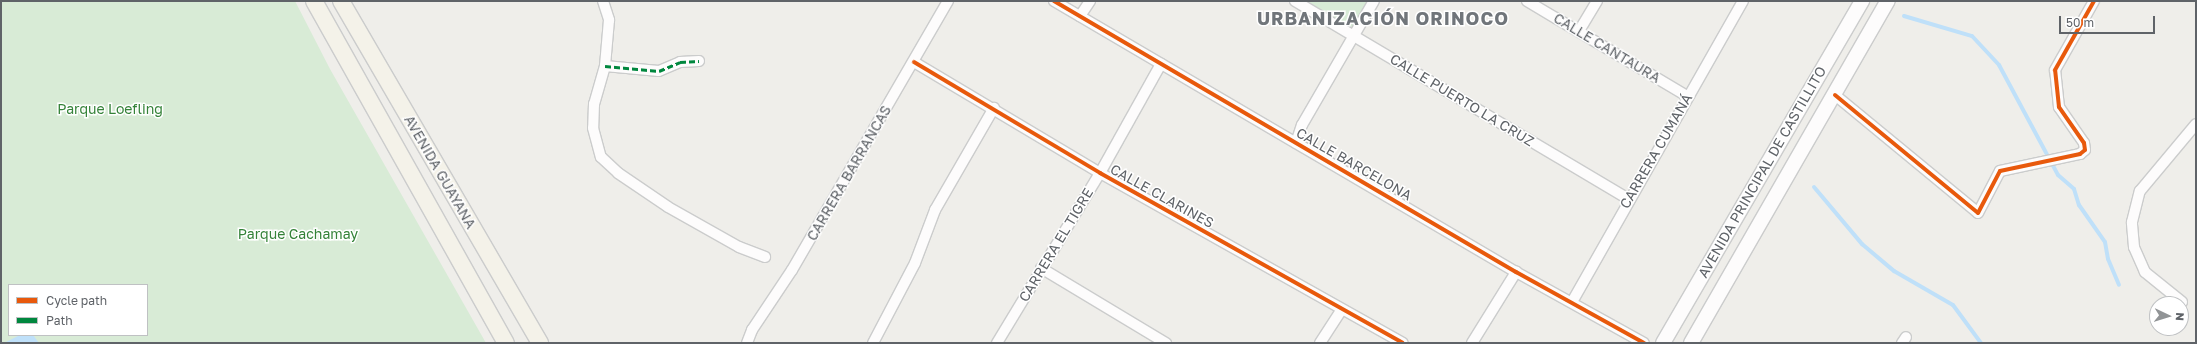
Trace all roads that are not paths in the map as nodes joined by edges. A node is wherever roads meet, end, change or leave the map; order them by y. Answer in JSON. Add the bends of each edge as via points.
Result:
{"nodes":[{"id":1,"x":314,"y":1,"type":"edge"},
{"id":2,"x":341,"y":1,"type":"edge"},
{"id":3,"x":603,"y":1,"type":"edge"},
{"id":4,"x":948,"y":1,"type":"edge"},
{"id":5,"x":1054,"y":1,"type":"edge"},
{"id":6,"x":1090,"y":1,"type":"edge"},
{"id":7,"x":1295,"y":1,"type":"edge"},
{"id":8,"x":1374,"y":1,"type":"edge"},
{"id":9,"x":1527,"y":1,"type":"edge"},
{"id":10,"x":1597,"y":1,"type":"edge"},
{"id":11,"x":1743,"y":1,"type":"edge"},
{"id":12,"x":1862,"y":1,"type":"edge"},
{"id":13,"x":1888,"y":1,"type":"edge"},
{"id":14,"x":2094,"y":1,"type":"edge"},
{"id":15,"x":1080,"y":16,"type":"junction"},
{"id":16,"x":1579,"y":31,"type":"junction"},
{"id":17,"x":1354,"y":37,"type":"junction"},
{"id":18,"x":699,"y":61,"type":"dead end"},
{"id":19,"x":914,"y":62,"type":"junction"},
{"id":20,"x":1161,"y":64,"type":"junction"},
{"id":21,"x":605,"y":66,"type":"junction"},
{"id":22,"x":1834,"y":94,"type":"junction"},
{"id":23,"x":1687,"y":96,"type":"junction"},
{"id":24,"x":994,"y":108,"type":"junction"},
{"id":25,"x":2196,"y":124,"type":"edge"},
{"id":26,"x":1296,"y":143,"type":"junction"},
{"id":27,"x":1100,"y":173,"type":"junction"},
{"id":28,"x":1629,"y":199,"type":"junction"},
{"id":29,"x":765,"y":257,"type":"dead end"},
{"id":30,"x":1041,"y":268,"type":"junction"},
{"id":31,"x":1516,"y":272,"type":"junction"},
{"id":32,"x":2175,"y":296,"type":"edge"},
{"id":33,"x":1572,"y":302,"type":"junction"},
{"id":34,"x":1342,"y":309,"type":"junction"},
{"id":35,"x":1149,"y":339,"type":"edge"},
{"id":36,"x":506,"y":343,"type":"edge"},
{"id":37,"x":540,"y":343,"type":"edge"},
{"id":38,"x":747,"y":343,"type":"edge"},
{"id":39,"x":873,"y":343,"type":"edge"},
{"id":40,"x":997,"y":343,"type":"edge"},
{"id":41,"x":1166,"y":343,"type":"edge"},
{"id":42,"x":1320,"y":343,"type":"edge"},
{"id":43,"x":1403,"y":343,"type":"edge"},
{"id":44,"x":1472,"y":343,"type":"edge"},
{"id":45,"x":1644,"y":343,"type":"edge"},
{"id":46,"x":1663,"y":343,"type":"edge"},
{"id":47,"x":1691,"y":343,"type":"edge"}],
"edges":[{"from":1,"to":36,"type":"main road","name":"AVENIDA GUAYANA"},
{"from":2,"to":37,"type":"main road","name":"AVENIDA GUAYANA"},
{"from":3,"to":21,"type":"street","via":[[609,20]]},
{"from":4,"to":19,"type":"street","name":"CARRERA BARRANCAS"},
{"from":5,"to":15,"type":"street","name":"CALLE BARCELONA"},
{"from":6,"to":15,"type":"street"},
{"from":7,"to":17,"type":"street","name":"CALLE PUERTO LA CRUZ"},
{"from":8,"to":17,"type":"street"},
{"from":9,"to":16,"type":"street","name":"CALLE CANTAURA"},
{"from":10,"to":16,"type":"street"},
{"from":11,"to":23,"type":"street","name":"CARRERA CUMANÁ"},
{"from":12,"to":46,"type":"main road","name":"AVENIDA PRINCIPAL DE CASTILLITO"},
{"from":13,"to":22,"type":"main road","name":"AVENIDA PRINCIPAL DE CASTILLITO"},
{"from":14,"to":22,"type":"street","via":[[2055,70],[2059,107],[2084,142],[2085,150],[2080,154],[2000,171],[1978,213]]},
{"from":15,"to":20,"type":"street","name":"CALLE BARCELONA"},
{"from":16,"to":23,"type":"street","name":"CALLE CANTAURA"},
{"from":17,"to":26,"type":"street","via":[[1302,125]]},
{"from":17,"to":28,"type":"street","name":"CALLE PUERTO LA CRUZ"},
{"from":18,"to":21,"type":"street","via":[[680,62],[659,71]]},
{"from":19,"to":24,"type":"street","name":"CALLE CLARINES"},
{"from":19,"to":38,"type":"street","name":"CARRERA BARRANCAS","via":[[792,270],[752,330]]},
{"from":20,"to":26,"type":"street","name":"CALLE BARCELONA"},
{"from":20,"to":27,"type":"street","name":"CARRERA EL TIGRE"},
{"from":21,"to":29,"type":"street","via":[[594,104],[593,128],[601,156],[618,172],[668,207],[739,247]]},
{"from":22,"to":47,"type":"main road","name":"AVENIDA PRINCIPAL DE CASTILLITO"},
{"from":23,"to":28,"type":"street","name":"CARRERA CUMANÁ"},
{"from":24,"to":27,"type":"street","name":"CALLE CLARINES"},
{"from":24,"to":39,"type":"street","via":[[935,210],[915,263]]},
{"from":25,"to":32,"type":"street","via":[[2140,192],[2132,222],[2134,247],[2145,272]]},
{"from":26,"to":31,"type":"street","name":"CALLE BARCELONA"},
{"from":27,"to":30,"type":"street","name":"CARRERA EL TIGRE"},
{"from":27,"to":34,"type":"street","name":"CALLE CLARINES"},
{"from":28,"to":33,"type":"street","name":"CARRERA CUMANÁ"},
{"from":30,"to":35,"type":"street"},
{"from":30,"to":40,"type":"street","name":"CARRERA EL TIGRE"},
{"from":31,"to":33,"type":"street","name":"CALLE BARCELONA"},
{"from":31,"to":44,"type":"street"},
{"from":33,"to":45,"type":"street","name":"CALLE BARCELONA"},
{"from":34,"to":42,"type":"street"},
{"from":34,"to":43,"type":"street","name":"CALLE CLARINES"},
{"from":35,"to":41,"type":"street"}]}
